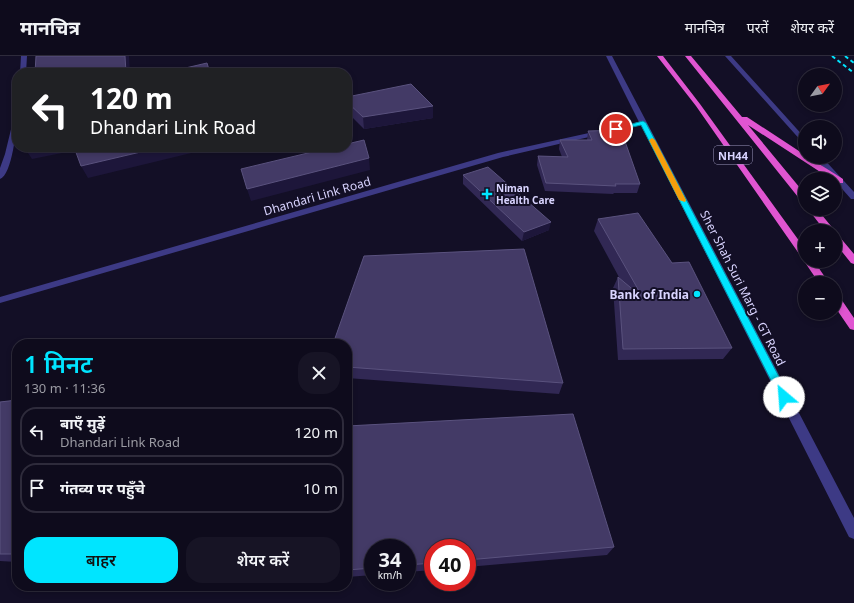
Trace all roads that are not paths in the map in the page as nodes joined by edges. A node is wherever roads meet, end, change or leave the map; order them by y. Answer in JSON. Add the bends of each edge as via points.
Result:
{"nodes":[{"id":1,"x":24,"y":56,"type":"edge"},
{"id":2,"x":609,"y":56,"type":"edge"},
{"id":3,"x":660,"y":56,"type":"edge"},
{"id":4,"x":688,"y":56,"type":"edge"},
{"id":5,"x":728,"y":56,"type":"edge"},
{"id":6,"x":23,"y":68,"type":"edge"},
{"id":7,"x":736,"y":113,"type":"junction"},
{"id":8,"x":643,"y":123,"type":"junction"},
{"id":9,"x":798,"y":134,"type":"edge"},
{"id":10,"x":12,"y":140,"type":"edge"},
{"id":11,"x":824,"y":164,"type":"edge"},
{"id":12,"x":826,"y":172,"type":"edge"},
{"id":13,"x":832,"y":172,"type":"edge"},
{"id":14,"x":0,"y":177,"type":"edge"},
{"id":15,"x":842,"y":183,"type":"edge"},
{"id":16,"x":798,"y":191,"type":"edge"},
{"id":17,"x":854,"y":197,"type":"edge"},
{"id":18,"x":818,"y":216,"type":"edge"},
{"id":19,"x":824,"y":224,"type":"edge"},
{"id":20,"x":798,"y":246,"type":"edge"},
{"id":21,"x":842,"y":246,"type":"edge"},
{"id":22,"x":854,"y":261,"type":"edge"},
{"id":23,"x":0,"y":300,"type":"edge"},
{"id":24,"x":842,"y":309,"type":"edge"},
{"id":25,"x":854,"y":326,"type":"edge"},
{"id":26,"x":854,"y":532,"type":"edge"}],
"edges":[{"from":1,"to":6,"type":"street"},
{"from":2,"to":8,"type":"street","name":"Sher Shah Suri Marg - GT Road"},
{"from":3,"to":20,"type":"highway","number":"NH44"},
{"from":4,"to":7,"type":"highway","number":"NH44"},
{"from":5,"to":9,"type":"street"},
{"from":7,"to":12,"type":"highway"},
{"from":7,"to":16,"type":"highway","number":"NH44"},
{"from":8,"to":23,"type":"street","name":"Dhandari Link Road","via":[[501,155]]},
{"from":8,"to":26,"type":"street","name":"Sher Shah Suri Marg - GT Road"},
{"from":10,"to":14,"type":"street"},
{"from":11,"to":13,"type":"street"},
{"from":15,"to":17,"type":"street"},
{"from":18,"to":19,"type":"highway"},
{"from":21,"to":22,"type":"highway"},
{"from":24,"to":25,"type":"highway"}]}
